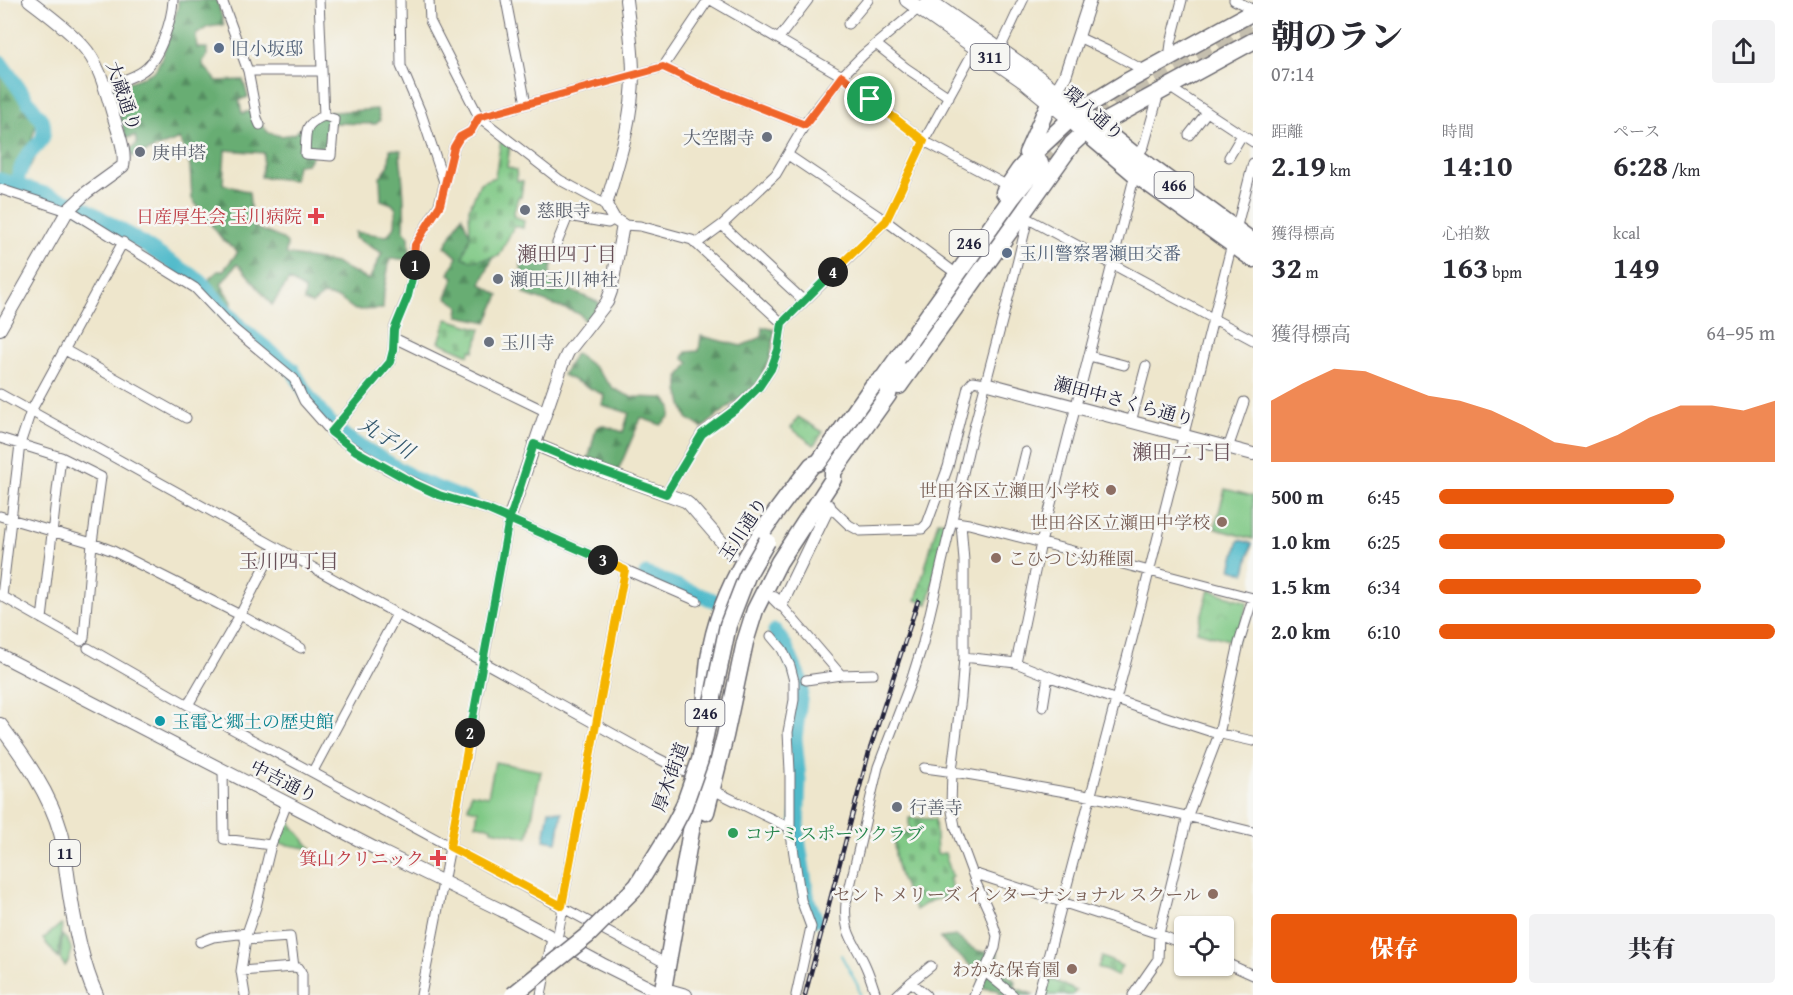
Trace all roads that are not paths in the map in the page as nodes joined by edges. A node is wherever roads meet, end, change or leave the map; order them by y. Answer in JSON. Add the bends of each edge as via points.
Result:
{"nodes":[{"id":1,"x":29,"y":0,"type":"edge"},
{"id":2,"x":173,"y":0,"type":"edge"},
{"id":3,"x":222,"y":0,"type":"edge"},
{"id":4,"x":320,"y":0,"type":"edge"},
{"id":5,"x":400,"y":0,"type":"edge"},
{"id":6,"x":429,"y":0,"type":"edge"},
{"id":7,"x":506,"y":0,"type":"edge"},
{"id":8,"x":626,"y":0,"type":"edge"},
{"id":9,"x":710,"y":0,"type":"edge"},
{"id":10,"x":808,"y":0,"type":"edge"},
{"id":11,"x":868,"y":0,"type":"edge"},
{"id":12,"x":907,"y":0,"type":"edge"},
{"id":13,"x":1023,"y":0,"type":"edge"},
{"id":14,"x":1090,"y":0,"type":"edge"},
{"id":15,"x":1182,"y":0,"type":"edge"},
{"id":16,"x":1234,"y":0,"type":"edge"},
{"id":17,"x":927,"y":2,"type":"edge"},
{"id":18,"x":1252,"y":12,"type":"edge"},
{"id":19,"x":848,"y":24,"type":"dead end"},
{"id":20,"x":1078,"y":37,"type":"junction"},
{"id":21,"x":778,"y":38,"type":"junction"},
{"id":22,"x":1253,"y":41,"type":"edge"},
{"id":23,"x":877,"y":45,"type":"junction"},
{"id":24,"x":976,"y":47,"type":"junction"},
{"id":25,"x":1000,"y":49,"type":"junction"},
{"id":26,"x":1169,"y":58,"type":"junction"},
{"id":27,"x":663,"y":67,"type":"junction"},
{"id":28,"x":248,"y":71,"type":"junction"},
{"id":29,"x":322,"y":71,"type":"junction"},
{"id":30,"x":1145,"y":71,"type":"junction"},
{"id":31,"x":633,"y":75,"type":"junction"},
{"id":32,"x":842,"y":76,"type":"junction"},
{"id":33,"x":1126,"y":82,"type":"junction"},
{"id":34,"x":105,"y":87,"type":"junction"},
{"id":35,"x":1164,"y":90,"type":"junction"},
{"id":36,"x":1053,"y":96,"type":"junction"},
{"id":37,"x":949,"y":97,"type":"junction"},
{"id":38,"x":1138,"y":103,"type":"junction"},
{"id":39,"x":526,"y":104,"type":"junction"},
{"id":40,"x":1207,"y":112,"type":"junction"},
{"id":41,"x":1075,"y":114,"type":"junction"},
{"id":42,"x":1117,"y":115,"type":"junction"},
{"id":43,"x":324,"y":116,"type":"junction"},
{"id":44,"x":479,"y":117,"type":"junction"},
{"id":45,"x":260,"y":125,"type":"dead end"},
{"id":46,"x":805,"y":125,"type":"junction"},
{"id":47,"x":1091,"y":129,"type":"junction"},
{"id":48,"x":1189,"y":135,"type":"dead end"},
{"id":49,"x":1242,"y":135,"type":"junction"},
{"id":50,"x":924,"y":141,"type":"junction"},
{"id":51,"x":1117,"y":142,"type":"junction"},
{"id":52,"x":1253,"y":142,"type":"edge"},
{"id":53,"x":788,"y":155,"type":"junction"},
{"id":54,"x":1229,"y":157,"type":"dead end"},
{"id":55,"x":1253,"y":163,"type":"edge"},
{"id":56,"x":1043,"y":164,"type":"junction"},
{"id":57,"x":1136,"y":166,"type":"junction"},
{"id":58,"x":1019,"y":170,"type":"junction"},
{"id":59,"x":445,"y":185,"type":"junction"},
{"id":60,"x":1008,"y":186,"type":"junction"},
{"id":61,"x":0,"y":189,"type":"edge"},
{"id":62,"x":606,"y":205,"type":"junction"},
{"id":63,"x":71,"y":206,"type":"junction"},
{"id":64,"x":1021,"y":215,"type":"junction"},
{"id":65,"x":886,"y":221,"type":"junction"},
{"id":66,"x":619,"y":222,"type":"junction"},
{"id":67,"x":722,"y":225,"type":"junction"},
{"id":68,"x":1234,"y":237,"type":"junction"},
{"id":69,"x":123,"y":242,"type":"junction"},
{"id":70,"x":557,"y":243,"type":"dead end"},
{"id":71,"x":1253,"y":243,"type":"edge"},
{"id":72,"x":696,"y":244,"type":"junction"},
{"id":73,"x":1253,"y":259,"type":"edge"},
{"id":74,"x":1113,"y":264,"type":"junction"},
{"id":75,"x":950,"y":269,"type":"junction"},
{"id":76,"x":804,"y":301,"type":"junction"},
{"id":77,"x":4,"y":313,"type":"edge"},
{"id":78,"x":1214,"y":319,"type":"junction"},
{"id":79,"x":782,"y":323,"type":"junction"},
{"id":80,"x":0,"y":329,"type":"edge"},
{"id":81,"x":394,"y":338,"type":"junction"},
{"id":82,"x":1253,"y":340,"type":"edge"},
{"id":83,"x":65,"y":350,"type":"junction"},
{"id":84,"x":1089,"y":356,"type":"junction"},
{"id":85,"x":1124,"y":365,"type":"dead end"},
{"id":86,"x":1146,"y":366,"type":"dead end"},
{"id":87,"x":979,"y":382,"type":"junction"},
{"id":88,"x":872,"y":387,"type":"junction"},
{"id":89,"x":0,"y":394,"type":"edge"},
{"id":90,"x":888,"y":395,"type":"junction"},
{"id":91,"x":1244,"y":402,"type":"dead end"},
{"id":92,"x":1076,"y":407,"type":"junction"},
{"id":93,"x":31,"y":411,"type":"junction"},
{"id":94,"x":545,"y":411,"type":"junction"},
{"id":95,"x":186,"y":418,"type":"dead end"},
{"id":96,"x":1131,"y":422,"type":"junction"},
{"id":97,"x":332,"y":430,"type":"junction"},
{"id":98,"x":1183,"y":436,"type":"junction"},
{"id":99,"x":0,"y":438,"type":"edge"},
{"id":100,"x":20,"y":444,"type":"junction"},
{"id":101,"x":534,"y":444,"type":"junction"},
{"id":102,"x":1228,"y":448,"type":"junction"},
{"id":103,"x":1026,"y":452,"type":"dead end"},
{"id":104,"x":1253,"y":454,"type":"edge"},
{"id":105,"x":61,"y":458,"type":"junction"},
{"id":106,"x":819,"y":462,"type":"junction"},
{"id":107,"x":948,"y":467,"type":"junction"},
{"id":108,"x":833,"y":472,"type":"junction"},
{"id":109,"x":964,"y":472,"type":"junction"},
{"id":110,"x":1019,"y":480,"type":"dead end"},
{"id":111,"x":666,"y":494,"type":"junction"},
{"id":112,"x":826,"y":501,"type":"junction"},
{"id":113,"x":511,"y":515,"type":"junction"},
{"id":114,"x":0,"y":516,"type":"edge"},
{"id":115,"x":10,"y":519,"type":"junction"},
{"id":116,"x":957,"y":522,"type":"junction"},
{"id":117,"x":52,"y":532,"type":"junction"},
{"id":118,"x":92,"y":543,"type":"junction"},
{"id":119,"x":1041,"y":543,"type":"junction"},
{"id":120,"x":772,"y":544,"type":"junction"},
{"id":121,"x":275,"y":547,"type":"junction"},
{"id":122,"x":732,"y":554,"type":"dead end"},
{"id":123,"x":625,"y":570,"type":"junction"},
{"id":124,"x":1149,"y":572,"type":"junction"},
{"id":125,"x":1,"y":596,"type":"edge"},
{"id":126,"x":1253,"y":598,"type":"edge"},
{"id":127,"x":697,"y":601,"type":"dead end"},
{"id":128,"x":778,"y":601,"type":"joint"},
{"id":129,"x":397,"y":614,"type":"junction"},
{"id":130,"x":240,"y":615,"type":"junction"},
{"id":131,"x":42,"y":619,"type":"junction"},
{"id":132,"x":771,"y":636,"type":"dead end"},
{"id":133,"x":88,"y":648,"type":"dead end"},
{"id":134,"x":301,"y":648,"type":"dead end"},
{"id":135,"x":0,"y":655,"type":"edge"},
{"id":136,"x":964,"y":657,"type":"junction"},
{"id":137,"x":484,"y":662,"type":"junction"},
{"id":138,"x":1016,"y":663,"type":"junction"},
{"id":139,"x":873,"y":674,"type":"dead end"},
{"id":140,"x":841,"y":675,"type":"junction"},
{"id":141,"x":1048,"y":676,"type":"junction"},
{"id":142,"x":806,"y":680,"type":"dead end"},
{"id":143,"x":1116,"y":700,"type":"junction"},
{"id":144,"x":188,"y":705,"type":"junction"},
{"id":145,"x":1043,"y":707,"type":"dead end"},
{"id":146,"x":0,"y":725,"type":"edge"},
{"id":147,"x":596,"y":725,"type":"junction"},
{"id":148,"x":1220,"y":734,"type":"junction"},
{"id":149,"x":1253,"y":741,"type":"edge"},
{"id":150,"x":924,"y":768,"type":"dead end"},
{"id":151,"x":223,"y":770,"type":"junction"},
{"id":152,"x":313,"y":771,"type":"junction"},
{"id":153,"x":703,"y":771,"type":"junction"},
{"id":154,"x":952,"y":771,"type":"junction"},
{"id":155,"x":711,"y":789,"type":"junction"},
{"id":156,"x":1090,"y":796,"type":"junction"},
{"id":157,"x":287,"y":803,"type":"junction"},
{"id":158,"x":1188,"y":815,"type":"junction"},
{"id":159,"x":790,"y":828,"type":"junction"},
{"id":160,"x":1253,"y":832,"type":"edge"},
{"id":161,"x":271,"y":845,"type":"junction"},
{"id":162,"x":450,"y":847,"type":"junction"},
{"id":163,"x":973,"y":873,"type":"junction"},
{"id":164,"x":444,"y":882,"type":"junction"},
{"id":165,"x":1063,"y":902,"type":"junction"},
{"id":166,"x":562,"y":906,"type":"junction"},
{"id":167,"x":1159,"y":934,"type":"junction"},
{"id":168,"x":246,"y":937,"type":"junction"},
{"id":169,"x":552,"y":938,"type":"junction"},
{"id":170,"x":1174,"y":940,"type":"edge"},
{"id":171,"x":200,"y":942,"type":"dead end"},
{"id":172,"x":667,"y":964,"type":"junction"},
{"id":173,"x":931,"y":966,"type":"dead end"},
{"id":174,"x":1234,"y":966,"type":"edge"},
{"id":175,"x":294,"y":967,"type":"junction"},
{"id":176,"x":241,"y":971,"type":"junction"},
{"id":177,"x":984,"y":971,"type":"junction"},
{"id":178,"x":1253,"y":975,"type":"edge"},
{"id":179,"x":911,"y":982,"type":"junction"},
{"id":180,"x":671,"y":994,"type":"edge"},
{"id":181,"x":96,"y":995,"type":"edge"},
{"id":182,"x":245,"y":995,"type":"edge"},
{"id":183,"x":302,"y":995,"type":"edge"},
{"id":184,"x":422,"y":995,"type":"edge"},
{"id":185,"x":513,"y":995,"type":"edge"},
{"id":186,"x":529,"y":995,"type":"edge"},
{"id":187,"x":541,"y":995,"type":"edge"},
{"id":188,"x":796,"y":995,"type":"edge"},
{"id":189,"x":876,"y":995,"type":"edge"},
{"id":190,"x":897,"y":995,"type":"edge"},
{"id":191,"x":926,"y":995,"type":"edge"},
{"id":192,"x":974,"y":995,"type":"edge"},
{"id":193,"x":1013,"y":995,"type":"edge"},
{"id":194,"x":1038,"y":995,"type":"edge"},
{"id":195,"x":1133,"y":995,"type":"edge"}],
"edges":[{"from":1,"to":34,"type":"street","name":"大蔵通り","via":[[83,45]]},
{"from":2,"to":34,"type":"street","via":[[154,60],[143,71]]},
{"from":3,"to":28,"type":"street"},
{"from":4,"to":29,"type":"street"},
{"from":5,"to":59,"type":"street","via":[[400,66],[421,113]]},
{"from":6,"to":44,"type":"street","via":[[430,21]]},
{"from":7,"to":39,"type":"street"},
{"from":8,"to":31,"type":"street"},
{"from":9,"to":21,"type":"street"},
{"from":9,"to":27,"type":"street"},
{"from":10,"to":21,"type":"street"},
{"from":11,"to":19,"type":"street"},
{"from":12,"to":17,"type":"main road","name":"環八通り","number":"311"},
{"from":13,"to":25,"type":"street"},
{"from":14,"to":20,"type":"street"},
{"from":15,"to":26,"type":"street"},
{"from":16,"to":18,"type":"street"},
{"from":17,"to":23,"type":"street"},
{"from":17,"to":24,"type":"main road","name":"環八通り","number":"311"},
{"from":17,"to":25,"type":"main road","name":"環八通り","number":"311"},
{"from":18,"to":26,"type":"highway","number":"246"},
{"from":20,"to":30,"type":"street"},
{"from":20,"to":36,"type":"street","via":[[1065,76]]},
{"from":21,"to":32,"type":"street"},
{"from":22,"to":35,"type":"highway","number":"246"},
{"from":23,"to":32,"type":"street"},
{"from":23,"to":37,"type":"street"},
{"from":24,"to":36,"type":"main road","name":"環八通り","number":"311"},
{"from":24,"to":37,"type":"street"},
{"from":25,"to":36,"type":"main road","name":"環八通り","number":"311"},
{"from":26,"to":30,"type":"highway","number":"246"},
{"from":27,"to":31,"type":"street"},
{"from":27,"to":46,"type":"street"},
{"from":28,"to":29,"type":"street"},
{"from":28,"to":45,"type":"street"},
{"from":29,"to":43,"type":"street"},
{"from":30,"to":33,"type":"highway","number":"246"},
{"from":31,"to":39,"type":"street"},
{"from":31,"to":62,"type":"street","via":[[628,124]]},
{"from":32,"to":46,"type":"street"},
{"from":32,"to":50,"type":"street"},
{"from":33,"to":38,"type":"highway","via":[[1124,96]]},
{"from":33,"to":41,"type":"highway","number":"246"},
{"from":34,"to":63,"type":"street","name":"大蔵通り","via":[[122,148],[123,166]]},
{"from":35,"to":38,"type":"highway","number":"246"},
{"from":35,"to":40,"type":"street"},
{"from":35,"to":57,"type":"street"},
{"from":36,"to":41,"type":"main road","name":"環八通り","number":"311"},
{"from":36,"to":58,"type":"highway"},
{"from":37,"to":50,"type":"street"},
{"from":38,"to":42,"type":"highway","number":"246"},
{"from":39,"to":44,"type":"street"},
{"from":40,"to":48,"type":"street"},
{"from":40,"to":49,"type":"street"},
{"from":41,"to":47,"type":"highway","name":"環八通り","number":"466"},
{"from":41,"to":56,"type":"highway","number":"246"},
{"from":42,"to":47,"type":"highway","number":"246"},
{"from":42,"to":51,"type":"highway","via":[[1112,128]]},
{"from":43,"to":43,"type":"street","via":[[334,119],[331,156],[305,153],[307,128]]},
{"from":44,"to":59,"type":"street","via":[[454,147]]},
{"from":44,"to":62,"type":"street","via":[[560,180]]},
{"from":46,"to":53,"type":"street"},
{"from":47,"to":51,"type":"highway","name":"環八通り","number":"466"},
{"from":47,"to":56,"type":"highway","number":"246","via":[[1066,151]]},
{"from":47,"to":57,"type":"highway","name":"環八通り","number":"466"},
{"from":49,"to":52,"type":"street"},
{"from":49,"to":54,"type":"street"},
{"from":50,"to":60,"type":"street"},
{"from":50,"to":65,"type":"street"},
{"from":51,"to":57,"type":"highway","name":"環八通り","number":"466"},
{"from":53,"to":65,"type":"street"},
{"from":53,"to":67,"type":"street","via":[[776,174]]},
{"from":55,"to":68,"type":"street"},
{"from":56,"to":58,"type":"highway","number":"246"},
{"from":56,"to":64,"type":"highway","number":"246"},
{"from":56,"to":88,"type":"highway","name":"玉川通り","number":"246","via":[[1011,199],[884,377]]},
{"from":56,"to":90,"type":"highway","number":"246","via":[[891,382]]},
{"from":57,"to":68,"type":"highway","name":"環八通り","number":"466"},
{"from":57,"to":74,"type":"street"},
{"from":58,"to":60,"type":"highway","number":"246"},
{"from":59,"to":81,"type":"street","via":[[440,205],[415,245],[415,267]]},
{"from":60,"to":75,"type":"highway","number":"246"},
{"from":61,"to":63,"type":"street","via":[[27,199]]},
{"from":62,"to":66,"type":"street"},
{"from":63,"to":69,"type":"street"},
{"from":63,"to":77,"type":"street","name":"大蔵通り"},
{"from":64,"to":74,"type":"street"},
{"from":64,"to":87,"type":"street","via":[[1026,226],[1017,264]]},
{"from":64,"to":90,"type":"highway","number":"246","via":[[898,387]]},
{"from":65,"to":75,"type":"street"},
{"from":65,"to":76,"type":"street"},
{"from":66,"to":70,"type":"street","via":[[568,216]]},
{"from":66,"to":72,"type":"street","via":[[674,234]]},
{"from":66,"to":94,"type":"street","via":[[607,302],[568,352]]},
{"from":67,"to":72,"type":"street"},
{"from":67,"to":76,"type":"street"},
{"from":68,"to":71,"type":"highway","name":"環八通り","number":"466"},
{"from":68,"to":73,"type":"highway","name":"環八通り","number":"466"},
{"from":68,"to":78,"type":"street"},
{"from":69,"to":83,"type":"street"},
{"from":69,"to":97,"type":"street","via":[[195,288],[235,330],[294,379],[304,401]]},
{"from":72,"to":79,"type":"street"},
{"from":74,"to":78,"type":"street"},
{"from":74,"to":84,"type":"street"},
{"from":75,"to":88,"type":"highway","number":"246","via":[[876,374]]},
{"from":76,"to":79,"type":"street"},
{"from":77,"to":80,"type":"street","name":"大蔵通り"},
{"from":78,"to":82,"type":"street"},
{"from":78,"to":98,"type":"street"},
{"from":79,"to":111,"type":"street","via":[[778,350],[759,387],[702,434]]},
{"from":81,"to":94,"type":"street"},
{"from":81,"to":97,"type":"street","via":[[390,362]]},
{"from":83,"to":93,"type":"street"},
{"from":83,"to":95,"type":"street"},
{"from":84,"to":85,"type":"street"},
{"from":84,"to":92,"type":"street"},
{"from":86,"to":96,"type":"street"},
{"from":87,"to":92,"type":"street","name":"瀬田中さくら通り"},
{"from":87,"to":107,"type":"street","via":[[968,387]]},
{"from":87,"to":109,"type":"street"},
{"from":88,"to":106,"type":"highway","name":"玉川通り","number":"246"},
{"from":89,"to":93,"type":"street"},
{"from":90,"to":108,"type":"highway","number":"246"},
{"from":91,"to":102,"type":"street"},
{"from":92,"to":96,"type":"street","name":"瀬田中さくら通り"},
{"from":92,"to":119,"type":"street"},
{"from":93,"to":100,"type":"street"},
{"from":93,"to":121,"type":"street"},
{"from":94,"to":101,"type":"street"},
{"from":96,"to":98,"type":"street","name":"瀬田中さくら通り"},
{"from":97,"to":113,"type":"street","via":[[356,451],[415,484],[439,495]]},
{"from":98,"to":102,"type":"street","name":"瀬田中さくら通り"},
{"from":98,"to":124,"type":"street"},
{"from":99,"to":100,"type":"street"},
{"from":100,"to":105,"type":"street"},
{"from":100,"to":115,"type":"street"},
{"from":101,"to":111,"type":"street"},
{"from":101,"to":113,"type":"street"},
{"from":102,"to":104,"type":"street","name":"瀬田中さくら通り"},
{"from":103,"to":110,"type":"street"},
{"from":105,"to":117,"type":"street"},
{"from":105,"to":118,"type":"street","via":[[101,477]]},
{"from":106,"to":120,"type":"highway","name":"厚木街道","number":"246"},
{"from":106,"to":153,"type":"highway","name":"玉川通り","number":"246","via":[[812,465],[750,548],[719,616],[709,657]]},
{"from":107,"to":109,"type":"street"},
{"from":107,"to":112,"type":"street","via":[[922,529],[860,531]]},
{"from":108,"to":112,"type":"highway","number":"246"},
{"from":108,"to":120,"type":"highway","name":"厚木街道","number":"246"},
{"from":109,"to":116,"type":"street"},
{"from":111,"to":122,"type":"street","via":[[689,504]]},
{"from":112,"to":128,"type":"street"},
{"from":112,"to":155,"type":"highway","number":"246","via":[[779,562],[755,610]]},
{"from":113,"to":123,"type":"street"},
{"from":113,"to":137,"type":"street"},
{"from":114,"to":115,"type":"street"},
{"from":115,"to":117,"type":"street"},
{"from":115,"to":125,"type":"street"},
{"from":116,"to":119,"type":"street"},
{"from":116,"to":136,"type":"street","via":[[964,561]]},
{"from":116,"to":189,"type":"street","via":[[911,681],[878,767],[846,903],[848,934],[866,966]]},
{"from":117,"to":118,"type":"street"},
{"from":117,"to":131,"type":"street"},
{"from":118,"to":130,"type":"street"},
{"from":118,"to":131,"type":"street","via":[[84,638],[81,641]]},
{"from":119,"to":124,"type":"street"},
{"from":119,"to":138,"type":"street"},
{"from":120,"to":185,"type":"highway","name":"厚木街道","number":"246","bridge":true,"via":[[747,576],[728,625],[700,760],[671,831],[637,886],[588,935]]},
{"from":120,"to":186,"type":"highway","name":"厚木街道","number":"246","via":[[736,638],[703,784],[676,842],[643,892],[620,917]]},
{"from":121,"to":129,"type":"street"},
{"from":121,"to":130,"type":"street"},
{"from":123,"to":127,"type":"street"},
{"from":123,"to":147,"type":"street"},
{"from":124,"to":126,"type":"street"},
{"from":124,"to":143,"type":"street"},
{"from":125,"to":131,"type":"street"},
{"from":126,"to":148,"type":"street"},
{"from":128,"to":140,"type":"street"},
{"from":129,"to":137,"type":"street"},
{"from":129,"to":152,"type":"street"},
{"from":130,"to":134,"type":"street"},
{"from":130,"to":144,"type":"street"},
{"from":132,"to":159,"type":"street","via":[[782,649],[794,681],[788,732]]},
{"from":133,"to":144,"type":"street"},
{"from":135,"to":151,"type":"street","name":"中吉通り"},
{"from":136,"to":138,"type":"street"},
{"from":136,"to":154,"type":"street"},
{"from":137,"to":147,"type":"street"},
{"from":137,"to":162,"type":"street"},
{"from":138,"to":141,"type":"street"},
{"from":139,"to":140,"type":"street"},
{"from":140,"to":142,"type":"street"},
{"from":141,"to":143,"type":"street"},
{"from":141,"to":145,"type":"street"},
{"from":143,"to":148,"type":"street"},
{"from":143,"to":156,"type":"street"},
{"from":144,"to":152,"type":"street"},
{"from":146,"to":181,"type":"main road","number":"11","via":[[34,776],[59,826],[76,923]]},
{"from":147,"to":153,"type":"street","via":[[685,772]]},
{"from":147,"to":166,"type":"street"},
{"from":148,"to":149,"type":"street"},
{"from":148,"to":158,"type":"street"},
{"from":150,"to":154,"type":"street"},
{"from":151,"to":157,"type":"street","name":"中吉通り"},
{"from":151,"to":161,"type":"street","via":[[224,838]]},
{"from":152,"to":162,"type":"street"},
{"from":153,"to":172,"type":"highway","name":"玉川通り","number":"246"},
{"from":154,"to":156,"type":"street"},
{"from":154,"to":163,"type":"street","via":[[955,826]]},
{"from":155,"to":159,"type":"street"},
{"from":155,"to":180,"type":"highway","number":"246"},
{"from":156,"to":158,"type":"street"},
{"from":156,"to":165,"type":"street"},
{"from":157,"to":161,"type":"street"},
{"from":157,"to":164,"type":"street","name":"中吉通り"},
{"from":158,"to":160,"type":"street"},
{"from":158,"to":167,"type":"street"},
{"from":159,"to":188,"type":"street","via":[[801,900],[811,927]]},
{"from":161,"to":168,"type":"street"},
{"from":162,"to":164,"type":"street"},
{"from":162,"to":166,"type":"street"},
{"from":163,"to":165,"type":"street"},
{"from":163,"to":177,"type":"street","via":[[997,936]]},
{"from":164,"to":169,"type":"street","name":"中吉通り"},
{"from":164,"to":184,"type":"street"},
{"from":165,"to":167,"type":"street"},
{"from":165,"to":194,"type":"street"},
{"from":166,"to":169,"type":"street","via":[[558,933]]},
{"from":166,"to":172,"type":"street"},
{"from":167,"to":170,"type":"street"},
{"from":167,"to":195,"type":"street","via":[[1158,958]]},
{"from":168,"to":171,"type":"street","via":[[213,937]]},
{"from":168,"to":175,"type":"street","via":[[290,937]]},
{"from":168,"to":176,"type":"street"},
{"from":169,"to":180,"type":"street","name":"中吉通り"},
{"from":169,"to":187,"type":"street"},
{"from":172,"to":180,"type":"highway","name":"玉川通り","number":"246"},
{"from":173,"to":179,"type":"street"},
{"from":174,"to":178,"type":"street"},
{"from":175,"to":176,"type":"street"},
{"from":175,"to":183,"type":"street","via":[[302,970]]},
{"from":176,"to":182,"type":"street"},
{"from":177,"to":192,"type":"street"},
{"from":177,"to":193,"type":"street"},
{"from":179,"to":190,"type":"street"},
{"from":179,"to":191,"type":"street"}]}
